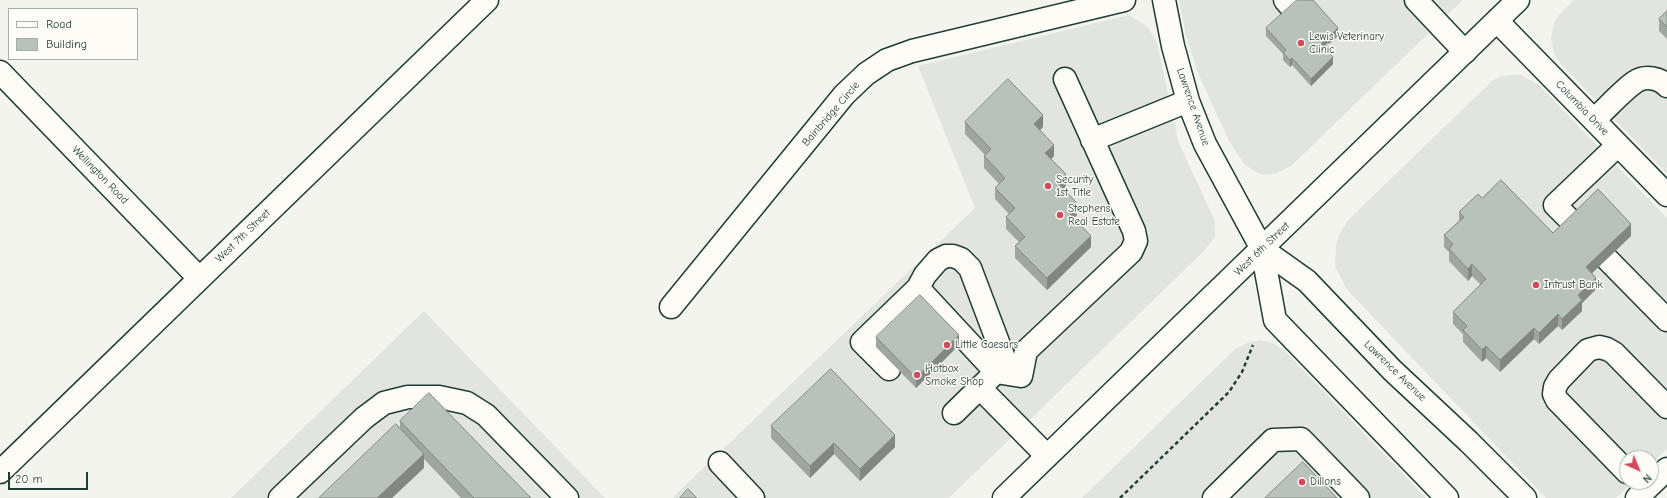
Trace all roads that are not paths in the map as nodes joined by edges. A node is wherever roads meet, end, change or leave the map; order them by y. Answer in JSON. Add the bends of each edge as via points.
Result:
{"nodes":[{"id":1,"x":487,"y":0,"type":"edge"},
{"id":2,"x":1124,"y":0,"type":"edge"},
{"id":3,"x":1164,"y":0,"type":"edge"},
{"id":4,"x":1416,"y":0,"type":"edge"},
{"id":5,"x":1518,"y":0,"type":"edge"},
{"id":6,"x":1497,"y":21,"type":"junction"},
{"id":7,"x":1465,"y":52,"type":"junction"},
{"id":8,"x":0,"y":72,"type":"edge"},
{"id":9,"x":1065,"y":80,"type":"dead end"},
{"id":10,"x":1667,"y":86,"type":"edge"},
{"id":11,"x":1188,"y":101,"type":"junction"},
{"id":12,"x":1594,"y":120,"type":"junction"},
{"id":13,"x":1092,"y":140,"type":"junction"},
{"id":14,"x":1618,"y":145,"type":"junction"},
{"id":15,"x":1667,"y":195,"type":"edge"},
{"id":16,"x":1574,"y":224,"type":"edge"},
{"id":17,"x":1262,"y":249,"type":"junction"},
{"id":18,"x":1607,"y":258,"type":"edge"},
{"id":19,"x":199,"y":278,"type":"junction"},
{"id":20,"x":918,"y":288,"type":"junction"},
{"id":21,"x":671,"y":307,"type":"dead end"},
{"id":22,"x":1667,"y":320,"type":"edge"},
{"id":23,"x":889,"y":369,"type":"edge"},
{"id":24,"x":1003,"y":373,"type":"junction"},
{"id":25,"x":980,"y":388,"type":"junction"},
{"id":26,"x":1667,"y":407,"type":"edge"},
{"id":27,"x":954,"y":413,"type":"dead end"},
{"id":28,"x":1047,"y":456,"type":"junction"},
{"id":29,"x":720,"y":464,"type":"dead end"},
{"id":30,"x":1619,"y":464,"type":"edge"},
{"id":31,"x":1667,"y":469,"type":"edge"},
{"id":32,"x":0,"y":472,"type":"edge"},
{"id":33,"x":1659,"y":475,"type":"edge"},
{"id":34,"x":280,"y":498,"type":"edge"},
{"id":35,"x":567,"y":498,"type":"edge"},
{"id":36,"x":753,"y":498,"type":"edge"},
{"id":37,"x":1004,"y":498,"type":"edge"},
{"id":38,"x":1214,"y":498,"type":"edge"},
{"id":39,"x":1358,"y":498,"type":"edge"},
{"id":40,"x":1447,"y":498,"type":"edge"},
{"id":41,"x":1525,"y":498,"type":"edge"}],
"edges":[{"from":1,"to":19,"type":"street","name":"West 7th Street"},
{"from":2,"to":21,"type":"street","name":"Bainbridge Circle","via":[[912,51],[887,60],[866,74],[844,95]]},
{"from":3,"to":11,"type":"street","name":"Lawrence Avenue"},
{"from":4,"to":7,"type":"street"},
{"from":5,"to":6,"type":"street","name":"West 6th Street"},
{"from":6,"to":7,"type":"street","name":"West 6th Street"},
{"from":6,"to":12,"type":"street","name":"Columbia Drive"},
{"from":7,"to":17,"type":"street","name":"West 6th Street"},
{"from":8,"to":19,"type":"street","name":"Wellington Road"},
{"from":9,"to":13,"type":"street"},
{"from":10,"to":12,"type":"street","via":[[1661,80],[1649,78],[1636,81]]},
{"from":11,"to":13,"type":"street"},
{"from":11,"to":17,"type":"street","name":"Lawrence Avenue","via":[[1205,144]]},
{"from":12,"to":14,"type":"street","name":"Columbia Drive"},
{"from":13,"to":24,"type":"street","via":[[1134,231],[1136,241],[1130,252],[1026,351],[1021,376]]},
{"from":14,"to":15,"type":"street","name":"Columbia Drive"},
{"from":14,"to":16,"type":"street","via":[[1555,205]]},
{"from":17,"to":28,"type":"street","name":"West 6th Street"},
{"from":17,"to":40,"type":"street","name":"Lawrence Avenue","via":[[1275,320]]},
{"from":17,"to":41,"type":"street","name":"Lawrence Avenue","via":[[1307,281],[1392,370]]},
{"from":18,"to":22,"type":"street"},
{"from":19,"to":32,"type":"street","name":"West 7th Street"},
{"from":20,"to":23,"type":"street","via":[[862,342]]},
{"from":20,"to":24,"type":"street"},
{"from":20,"to":24,"type":"street","via":[[938,260],[946,256],[961,259],[970,268]]},
{"from":24,"to":25,"type":"street"},
{"from":25,"to":27,"type":"street"},
{"from":25,"to":28,"type":"street"},
{"from":26,"to":30,"type":"street","via":[[1608,349],[1599,347],[1588,350],[1558,380],[1554,394],[1556,400]]},
{"from":28,"to":37,"type":"street","name":"West 6th Street"},
{"from":29,"to":36,"type":"street"},
{"from":31,"to":33,"type":"street"},
{"from":34,"to":35,"type":"street","via":[[364,418],[384,403],[408,397],[439,396],[467,403],[486,415]]},
{"from":38,"to":39,"type":"street","via":[[1273,440],[1300,439]]}]}
